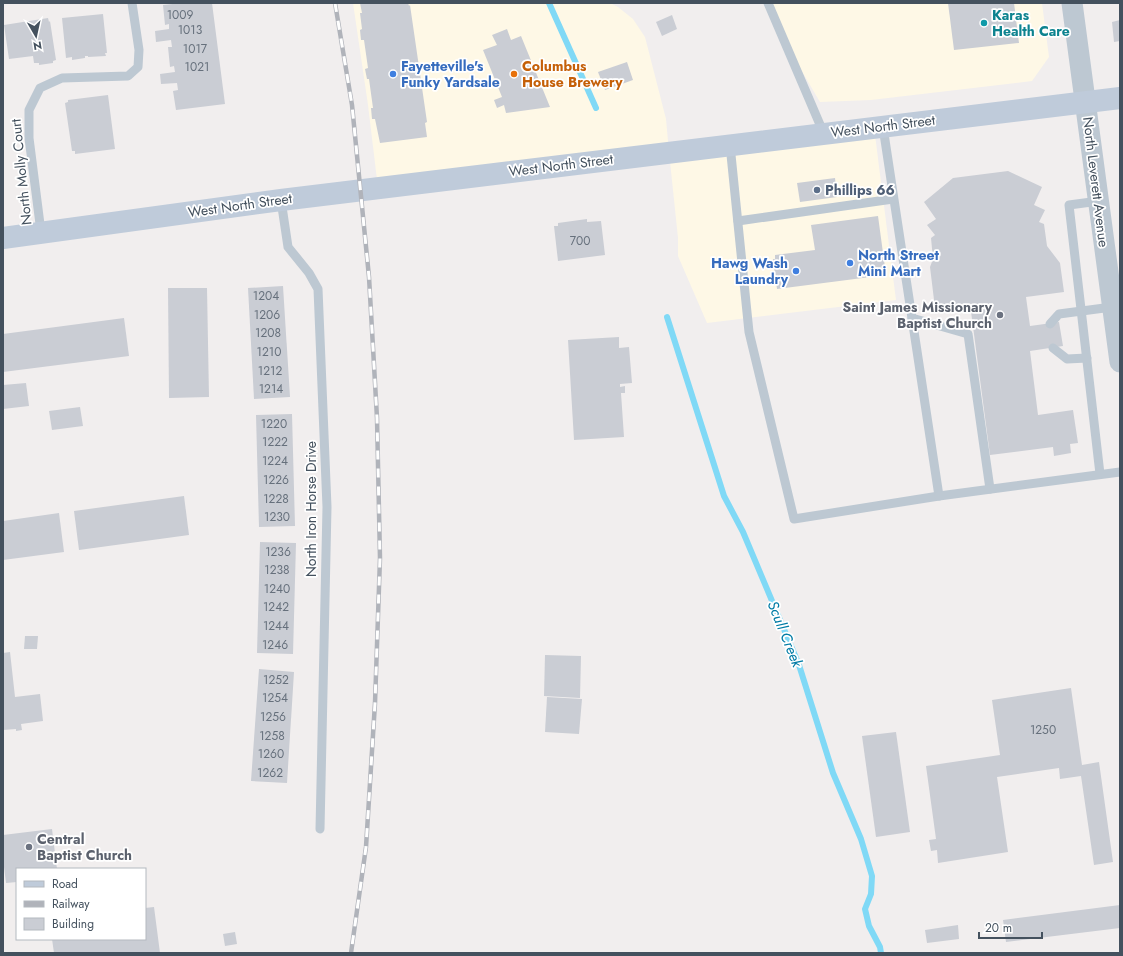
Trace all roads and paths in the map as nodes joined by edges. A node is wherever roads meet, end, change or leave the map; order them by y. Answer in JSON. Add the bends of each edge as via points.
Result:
{"nodes":[{"id":1,"x":132,"y":3,"type":"edge"},
{"id":2,"x":768,"y":3,"type":"edge"},
{"id":3,"x":1072,"y":3,"type":"edge"},
{"id":4,"x":1120,"y":98,"type":"edge"},
{"id":5,"x":1086,"y":103,"type":"junction"},
{"id":6,"x":883,"y":126,"type":"junction"},
{"id":7,"x":824,"y":134,"type":"junction"},
{"id":8,"x":730,"y":145,"type":"junction"},
{"id":9,"x":893,"y":199,"type":"junction"},
{"id":10,"x":281,"y":200,"type":"junction"},
{"id":11,"x":1099,"y":201,"type":"junction"},
{"id":12,"x":738,"y":221,"type":"junction"},
{"id":13,"x":41,"y":232,"type":"junction"},
{"id":14,"x":3,"y":238,"type":"edge"},
{"id":15,"x":1112,"y":307,"type":"junction"},
{"id":16,"x":1082,"y":311,"type":"junction"},
{"id":17,"x":912,"y":318,"type":"junction"},
{"id":18,"x":1050,"y":324,"type":"dead end"},
{"id":19,"x":1053,"y":348,"type":"dead end"},
{"id":20,"x":1087,"y":358,"type":"junction"},
{"id":21,"x":1120,"y":362,"type":"edge"},
{"id":22,"x":1120,"y":472,"type":"edge"},
{"id":23,"x":1100,"y":474,"type":"junction"},
{"id":24,"x":990,"y":489,"type":"junction"},
{"id":25,"x":939,"y":496,"type":"junction"},
{"id":26,"x":320,"y":829,"type":"dead end"}],
"edges":[{"from":1,"to":13,"type":"lane","name":"North Molly Court","via":[[139,50],[138,67],[128,76],[62,78],[40,88],[29,110],[29,138]]},
{"from":2,"to":7,"type":"lane"},
{"from":3,"to":5,"type":"street","name":"North Leverett Avenue"},
{"from":4,"to":5,"type":"main road","name":"West North Street"},
{"from":5,"to":6,"type":"main road","name":"West North Street"},
{"from":5,"to":11,"type":"street","name":"North Leverett Avenue"},
{"from":6,"to":7,"type":"main road","name":"West North Street"},
{"from":6,"to":9,"type":"lane"},
{"from":7,"to":8,"type":"main road","name":"West North Street"},
{"from":8,"to":10,"type":"main road","name":"West North Street"},
{"from":8,"to":12,"type":"lane"},
{"from":9,"to":12,"type":"lane"},
{"from":9,"to":17,"type":"lane"},
{"from":10,"to":13,"type":"main road","name":"West North Street"},
{"from":10,"to":26,"type":"lane","name":"North Iron Horse Drive","via":[[288,247],[318,289],[327,507]]},
{"from":11,"to":15,"type":"street","name":"North Leverett Avenue"},
{"from":11,"to":16,"type":"lane","via":[[1069,205]]},
{"from":12,"to":25,"type":"lane","via":[[749,332],[794,519]]},
{"from":13,"to":14,"type":"main road","name":"West North Street"},
{"from":15,"to":16,"type":"lane"},
{"from":15,"to":21,"type":"street","name":"North Leverett Avenue"},
{"from":16,"to":18,"type":"lane","via":[[1060,314]]},
{"from":16,"to":20,"type":"lane"},
{"from":17,"to":24,"type":"lane","via":[[968,334]]},
{"from":17,"to":25,"type":"lane"},
{"from":19,"to":20,"type":"lane","via":[[1068,359]]},
{"from":20,"to":23,"type":"lane"},
{"from":22,"to":23,"type":"lane"},
{"from":23,"to":24,"type":"lane"},
{"from":24,"to":25,"type":"lane"}]}
